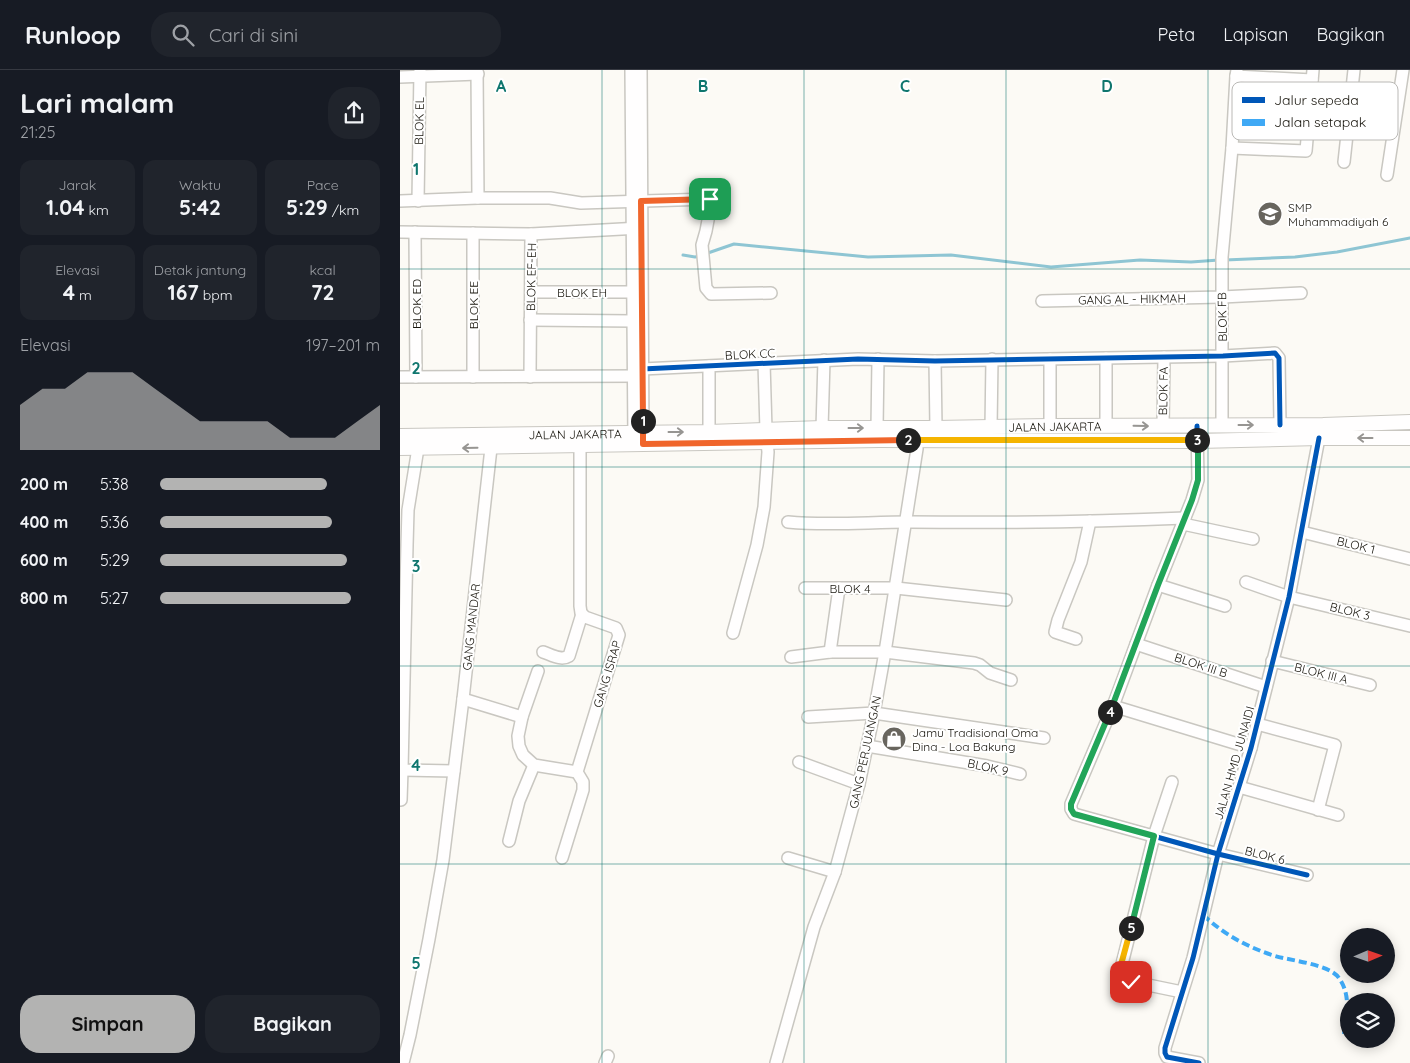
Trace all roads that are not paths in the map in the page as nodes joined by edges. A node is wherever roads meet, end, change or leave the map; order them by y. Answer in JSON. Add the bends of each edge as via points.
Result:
{"nodes":[{"id":1,"x":631,"y":70,"type":"edge"},
{"id":2,"x":640,"y":70,"type":"edge"},
{"id":3,"x":1403,"y":70,"type":"edge"},
{"id":4,"x":478,"y":72,"type":"edge"},
{"id":5,"x":420,"y":73,"type":"edge"},
{"id":6,"x":1236,"y":73,"type":"edge"},
{"id":7,"x":1312,"y":75,"type":"edge"},
{"id":8,"x":400,"y":77,"type":"edge"},
{"id":9,"x":1398,"y":103,"type":"edge"},
{"id":10,"x":1232,"y":140,"type":"edge"},
{"id":11,"x":1307,"y":140,"type":"edge"},
{"id":12,"x":1346,"y":140,"type":"edge"},
{"id":13,"x":1392,"y":140,"type":"edge"},
{"id":14,"x":1232,"y":148,"type":"junction"},
{"id":15,"x":1344,"y":162,"type":"dead end"},
{"id":16,"x":1387,"y":175,"type":"dead end"},
{"id":17,"x":478,"y":198,"type":"junction"},
{"id":18,"x":400,"y":201,"type":"edge"},
{"id":19,"x":418,"y":201,"type":"junction"},
{"id":20,"x":637,"y":215,"type":"junction"},
{"id":21,"x":400,"y":232,"type":"edge"},
{"id":22,"x":415,"y":232,"type":"junction"},
{"id":23,"x":473,"y":233,"type":"junction"},
{"id":24,"x":532,"y":234,"type":"junction"},
{"id":25,"x":532,"y":292,"type":"junction"},
{"id":26,"x":633,"y":292,"type":"junction"},
{"id":27,"x":771,"y":293,"type":"dead end"},
{"id":28,"x":1301,"y":293,"type":"dead end"},
{"id":29,"x":1222,"y":297,"type":"junction"},
{"id":30,"x":1042,"y":301,"type":"dead end"},
{"id":31,"x":530,"y":320,"type":"junction"},
{"id":32,"x":633,"y":321,"type":"junction"},
{"id":33,"x":1164,"y":356,"type":"junction"},
{"id":34,"x":1223,"y":356,"type":"junction"},
{"id":35,"x":1106,"y":358,"type":"junction"},
{"id":36,"x":878,"y":359,"type":"junction"},
{"id":37,"x":1050,"y":359,"type":"junction"},
{"id":38,"x":824,"y":360,"type":"junction"},
{"id":39,"x":935,"y":360,"type":"junction"},
{"id":40,"x":992,"y":360,"type":"junction"},
{"id":41,"x":764,"y":363,"type":"junction"},
{"id":42,"x":709,"y":366,"type":"junction"},
{"id":43,"x":639,"y":374,"type":"junction"},
{"id":44,"x":416,"y":376,"type":"junction"},
{"id":45,"x":400,"y":377,"type":"edge"},
{"id":46,"x":473,"y":377,"type":"junction"},
{"id":47,"x":530,"y":377,"type":"junction"},
{"id":48,"x":1410,"y":422,"type":"edge"},
{"id":49,"x":1222,"y":425,"type":"junction"},
{"id":50,"x":1280,"y":425,"type":"junction"},
{"id":51,"x":1050,"y":426,"type":"junction"},
{"id":52,"x":1106,"y":426,"type":"junction"},
{"id":53,"x":1163,"y":426,"type":"junction"},
{"id":54,"x":1197,"y":426,"type":"junction"},
{"id":55,"x":822,"y":428,"type":"junction"},
{"id":56,"x":877,"y":428,"type":"junction"},
{"id":57,"x":936,"y":428,"type":"junction"},
{"id":58,"x":992,"y":428,"type":"junction"},
{"id":59,"x":709,"y":432,"type":"junction"},
{"id":60,"x":400,"y":436,"type":"edge"},
{"id":61,"x":767,"y":436,"type":"junction"},
{"id":62,"x":638,"y":438,"type":"junction"},
{"id":63,"x":1320,"y":438,"type":"junction"},
{"id":64,"x":1410,"y":438,"type":"edge"},
{"id":65,"x":917,"y":440,"type":"junction"},
{"id":66,"x":1198,"y":440,"type":"junction"},
{"id":67,"x":580,"y":445,"type":"junction"},
{"id":68,"x":400,"y":448,"type":"edge"},
{"id":69,"x":418,"y":448,"type":"junction"},
{"id":70,"x":491,"y":448,"type":"junction"},
{"id":71,"x":404,"y":510,"type":"edge"},
{"id":72,"x":1090,"y":521,"type":"junction"},
{"id":73,"x":1184,"y":521,"type":"junction"},
{"id":74,"x":788,"y":522,"type":"dead end"},
{"id":75,"x":906,"y":522,"type":"junction"},
{"id":76,"x":1302,"y":532,"type":"junction"},
{"id":77,"x":1253,"y":539,"type":"dead end"},
{"id":78,"x":403,"y":545,"type":"edge"},
{"id":79,"x":1410,"y":559,"type":"edge"},
{"id":80,"x":1246,"y":582,"type":"dead end"},
{"id":81,"x":1158,"y":585,"type":"junction"},
{"id":82,"x":805,"y":588,"type":"dead end"},
{"id":83,"x":839,"y":588,"type":"junction"},
{"id":84,"x":896,"y":588,"type":"junction"},
{"id":85,"x":1289,"y":597,"type":"junction"},
{"id":86,"x":1006,"y":600,"type":"dead end"},
{"id":87,"x":1225,"y":606,"type":"dead end"},
{"id":88,"x":582,"y":614,"type":"junction"},
{"id":89,"x":1410,"y":626,"type":"edge"},
{"id":90,"x":733,"y":633,"type":"dead end"},
{"id":91,"x":1076,"y":639,"type":"dead end"},
{"id":92,"x":1136,"y":644,"type":"junction"},
{"id":93,"x":544,"y":652,"type":"dead end"},
{"id":94,"x":830,"y":652,"type":"junction"},
{"id":95,"x":885,"y":652,"type":"junction"},
{"id":96,"x":791,"y":658,"type":"dead end"},
{"id":97,"x":1272,"y":661,"type":"junction"},
{"id":98,"x":538,"y":672,"type":"dead end"},
{"id":99,"x":1011,"y":680,"type":"dead end"},
{"id":100,"x":1370,"y":685,"type":"dead end"},
{"id":101,"x":1266,"y":686,"type":"junction"},
{"id":102,"x":463,"y":700,"type":"junction"},
{"id":103,"x":1113,"y":706,"type":"junction"},
{"id":104,"x":874,"y":713,"type":"junction"},
{"id":105,"x":522,"y":717,"type":"junction"},
{"id":106,"x":808,"y":717,"type":"dead end"},
{"id":107,"x":1256,"y":724,"type":"junction"},
{"id":108,"x":1044,"y":738,"type":"dead end"},
{"id":109,"x":867,"y":746,"type":"junction"},
{"id":110,"x":1251,"y":748,"type":"junction"},
{"id":111,"x":798,"y":762,"type":"dead end"},
{"id":112,"x":534,"y":765,"type":"junction"},
{"id":113,"x":402,"y":770,"type":"junction"},
{"id":114,"x":454,"y":771,"type":"junction"},
{"id":115,"x":577,"y":772,"type":"junction"},
{"id":116,"x":1020,"y":774,"type":"dead end"},
{"id":117,"x":1172,"y":782,"type":"dead end"},
{"id":118,"x":859,"y":784,"type":"junction"},
{"id":119,"x":1239,"y":787,"type":"junction"},
{"id":120,"x":401,"y":800,"type":"edge"},
{"id":121,"x":1318,"y":810,"type":"junction"},
{"id":122,"x":1338,"y":815,"type":"dead end"},
{"id":123,"x":1154,"y":836,"type":"junction"},
{"id":124,"x":509,"y":840,"type":"dead end"},
{"id":125,"x":1218,"y":854,"type":"junction"},
{"id":126,"x":562,"y":858,"type":"dead end"},
{"id":127,"x":788,"y":858,"type":"dead end"},
{"id":128,"x":835,"y":872,"type":"junction"},
{"id":129,"x":1308,"y":875,"type":"dead end"},
{"id":130,"x":1182,"y":992,"type":"junction"},
{"id":131,"x":405,"y":1034,"type":"edge"},
{"id":132,"x":777,"y":1059,"type":"edge"},
{"id":133,"x":403,"y":1063,"type":"edge"},
{"id":134,"x":1199,"y":1063,"type":"edge"}],
"edges":[{"from":1,"to":20,"type":"street"},
{"from":2,"to":20,"type":"street"},
{"from":3,"to":9,"type":"street"},
{"from":4,"to":5,"type":"street"},
{"from":4,"to":17,"type":"street"},
{"from":5,"to":8,"type":"street"},
{"from":5,"to":19,"type":"street","name":"BLOK EL"},
{"from":6,"to":7,"type":"street"},
{"from":10,"to":14,"type":"street","name":"BLOK FB"},
{"from":11,"to":14,"type":"street","via":[[1306,151]]},
{"from":12,"to":15,"type":"street"},
{"from":13,"to":16,"type":"street"},
{"from":14,"to":29,"type":"street","name":"BLOK FB"},
{"from":17,"to":19,"type":"street"},
{"from":17,"to":20,"type":"street","via":[[550,198]]},
{"from":18,"to":19,"type":"street"},
{"from":20,"to":24,"type":"street"},
{"from":20,"to":26,"type":"street"},
{"from":20,"to":27,"type":"street","via":[[710,199],[702,245],[706,288],[711,294]]},
{"from":20,"to":43,"type":"street"},
{"from":21,"to":22,"type":"street"},
{"from":22,"to":23,"type":"street"},
{"from":22,"to":44,"type":"street","name":"BLOK ED"},
{"from":23,"to":24,"type":"street"},
{"from":23,"to":46,"type":"street","name":"BLOK EE"},
{"from":24,"to":25,"type":"street","name":"BLOK EF-EH"},
{"from":25,"to":26,"type":"street","name":"BLOK EH"},
{"from":25,"to":31,"type":"street","name":"BLOK EF-EH"},
{"from":26,"to":32,"type":"street"},
{"from":28,"to":29,"type":"street","name":"GANG AL - HIKMAH"},
{"from":29,"to":30,"type":"street","name":"GANG AL - HIKMAH"},
{"from":29,"to":34,"type":"street","name":"BLOK FB"},
{"from":31,"to":32,"type":"street"},
{"from":31,"to":47,"type":"street","name":"BLOK EF-EH"},
{"from":32,"to":43,"type":"street"},
{"from":33,"to":34,"type":"street","name":"BLOK CC"},
{"from":33,"to":35,"type":"street","name":"BLOK CC"},
{"from":33,"to":53,"type":"street","name":"BLOK FA"},
{"from":34,"to":49,"type":"street","name":"BLOK FB"},
{"from":34,"to":50,"type":"street","name":"BLOK CC","via":[[1277,354]]},
{"from":35,"to":37,"type":"street","name":"BLOK CC"},
{"from":35,"to":52,"type":"street"},
{"from":36,"to":38,"type":"street","name":"BLOK CC"},
{"from":36,"to":39,"type":"street","name":"BLOK CC"},
{"from":36,"to":56,"type":"street"},
{"from":37,"to":40,"type":"street","name":"BLOK CC"},
{"from":37,"to":51,"type":"street"},
{"from":38,"to":41,"type":"street","name":"BLOK CC"},
{"from":38,"to":55,"type":"street"},
{"from":39,"to":40,"type":"street","name":"BLOK CC"},
{"from":39,"to":57,"type":"street"},
{"from":40,"to":58,"type":"street"},
{"from":41,"to":42,"type":"street","name":"BLOK CC"},
{"from":41,"to":61,"type":"street"},
{"from":42,"to":43,"type":"street","name":"BLOK CC"},
{"from":42,"to":59,"type":"street"},
{"from":43,"to":47,"type":"street","name":"BLOK CC"},
{"from":43,"to":62,"type":"street"},
{"from":44,"to":45,"type":"street","name":"BLOK CC"},
{"from":44,"to":46,"type":"street","name":"BLOK CC"},
{"from":46,"to":47,"type":"street","name":"BLOK CC"},
{"from":48,"to":50,"type":"main road","name":"JALAN JAKARTA"},
{"from":49,"to":50,"type":"main road","name":"JALAN JAKARTA","one_way":true},
{"from":49,"to":54,"type":"main road","name":"JALAN JAKARTA"},
{"from":51,"to":52,"type":"main road","name":"JALAN JAKARTA"},
{"from":51,"to":58,"type":"main road","name":"JALAN JAKARTA"},
{"from":52,"to":53,"type":"main road","name":"JALAN JAKARTA","one_way":true},
{"from":53,"to":54,"type":"main road","name":"JALAN JAKARTA"},
{"from":54,"to":66,"type":"street"},
{"from":55,"to":56,"type":"main road","name":"JALAN JAKARTA","one_way":true},
{"from":55,"to":61,"type":"main road","name":"JALAN JAKARTA"},
{"from":56,"to":57,"type":"main road","name":"JALAN JAKARTA"},
{"from":57,"to":58,"type":"main road","name":"JALAN JAKARTA"},
{"from":59,"to":61,"type":"main road","name":"JALAN JAKARTA"},
{"from":62,"to":59,"type":"main road","name":"JALAN JAKARTA","one_way":true},
{"from":60,"to":62,"type":"main road","name":"JALAN JAKARTA"},
{"from":61,"to":62,"type":"main road","name":"JALAN JAKARTA"},
{"from":61,"to":65,"type":"main road","name":"JALAN JAKARTA"},
{"from":61,"to":90,"type":"street","via":[[763,517]]},
{"from":62,"to":67,"type":"main road","name":"JALAN JAKARTA"},
{"from":64,"to":63,"type":"main road","name":"JALAN JAKARTA","one_way":true},
{"from":63,"to":66,"type":"main road","name":"JALAN JAKARTA"},
{"from":63,"to":76,"type":"street","name":"JALAN HMD JUNAIDI"},
{"from":65,"to":66,"type":"main road","name":"JALAN JAKARTA"},
{"from":65,"to":75,"type":"street","name":"GANG PERJUANGAN"},
{"from":66,"to":73,"type":"street","via":[[1198,480]]},
{"from":67,"to":70,"type":"main road","name":"JALAN JAKARTA"},
{"from":67,"to":88,"type":"street"},
{"from":68,"to":69,"type":"main road","name":"JALAN JAKARTA"},
{"from":70,"to":69,"type":"main road","name":"JALAN JAKARTA","one_way":true},
{"from":69,"to":71,"type":"street"},
{"from":70,"to":102,"type":"street","name":"GANG MANDAR"},
{"from":71,"to":78,"type":"street"},
{"from":72,"to":73,"type":"street"},
{"from":72,"to":75,"type":"street"},
{"from":72,"to":91,"type":"street","via":[[1081,562],[1055,632]]},
{"from":73,"to":77,"type":"street"},
{"from":73,"to":81,"type":"street"},
{"from":74,"to":75,"type":"street","via":[[812,525]]},
{"from":75,"to":84,"type":"street","name":"GANG PERJUANGAN"},
{"from":76,"to":79,"type":"street","name":"BLOK 1"},
{"from":76,"to":85,"type":"street","name":"JALAN HMD JUNAIDI"},
{"from":78,"to":113,"type":"street"},
{"from":80,"to":85,"type":"street","name":"BLOK 3"},
{"from":81,"to":87,"type":"street"},
{"from":81,"to":92,"type":"street"},
{"from":82,"to":83,"type":"street","name":"BLOK 4"},
{"from":83,"to":84,"type":"street","name":"BLOK 4"},
{"from":83,"to":94,"type":"street"},
{"from":84,"to":86,"type":"street","name":"BLOK 4"},
{"from":84,"to":95,"type":"street","name":"GANG PERJUANGAN"},
{"from":85,"to":89,"type":"street","name":"BLOK 3"},
{"from":85,"to":97,"type":"street","name":"JALAN HMD JUNAIDI"},
{"from":88,"to":93,"type":"street","via":[[569,656],[561,659]]},
{"from":88,"to":115,"type":"street","name":"GANG ISRAP","via":[[616,628],[619,635]]},
{"from":92,"to":101,"type":"street","name":"BLOK III B"},
{"from":92,"to":103,"type":"street"},
{"from":94,"to":95,"type":"street"},
{"from":94,"to":96,"type":"street"},
{"from":95,"to":99,"type":"street","via":[[974,663]]},
{"from":95,"to":104,"type":"street","name":"GANG PERJUANGAN"},
{"from":97,"to":100,"type":"street","name":"BLOK III A"},
{"from":97,"to":101,"type":"street","name":"JALAN HMD JUNAIDI"},
{"from":98,"to":105,"type":"street"},
{"from":101,"to":107,"type":"street","name":"JALAN HMD JUNAIDI"},
{"from":102,"to":105,"type":"street"},
{"from":102,"to":114,"type":"street","name":"GANG MANDAR"},
{"from":103,"to":110,"type":"street"},
{"from":103,"to":123,"type":"street","name":"BLOK 6","via":[[1071,809],[1074,814]]},
{"from":104,"to":106,"type":"street"},
{"from":104,"to":108,"type":"street"},
{"from":104,"to":109,"type":"street","name":"GANG PERJUANGAN"},
{"from":105,"to":112,"type":"street","via":[[518,746]]},
{"from":107,"to":110,"type":"street","name":"JALAN HMD JUNAIDI"},
{"from":107,"to":121,"type":"street","via":[[1334,744]]},
{"from":109,"to":116,"type":"street","name":"BLOK 9"},
{"from":109,"to":118,"type":"street","name":"GANG PERJUANGAN"},
{"from":110,"to":119,"type":"street","name":"JALAN HMD JUNAIDI"},
{"from":111,"to":118,"type":"street"},
{"from":112,"to":115,"type":"street"},
{"from":112,"to":124,"type":"street","via":[[519,801]]},
{"from":113,"to":114,"type":"street"},
{"from":113,"to":120,"type":"street"},
{"from":114,"to":131,"type":"street","name":"GANG MANDAR","via":[[429,939]]},
{"from":115,"to":126,"type":"street","name":"GANG ISRAP","via":[[583,782],[583,790]]},
{"from":117,"to":123,"type":"street"},
{"from":118,"to":128,"type":"street","name":"GANG PERJUANGAN"},
{"from":119,"to":121,"type":"street"},
{"from":119,"to":125,"type":"street","name":"JALAN HMD JUNAIDI"},
{"from":121,"to":122,"type":"street"},
{"from":123,"to":125,"type":"street","name":"BLOK 6"},
{"from":123,"to":130,"type":"street","via":[[1119,976],[1124,980]]},
{"from":125,"to":129,"type":"street","name":"BLOK 6"},
{"from":125,"to":130,"type":"street","name":"JALAN HMD JUNAIDI"},
{"from":127,"to":128,"type":"street"},
{"from":128,"to":132,"type":"street","name":"GANG PERJUANGAN","via":[[814,927]]},
{"from":130,"to":134,"type":"street","name":"JALAN HMD JUNAIDI","via":[[1165,1053],[1167,1057]]},
{"from":131,"to":133,"type":"street","name":"GANG MANDAR"}]}
